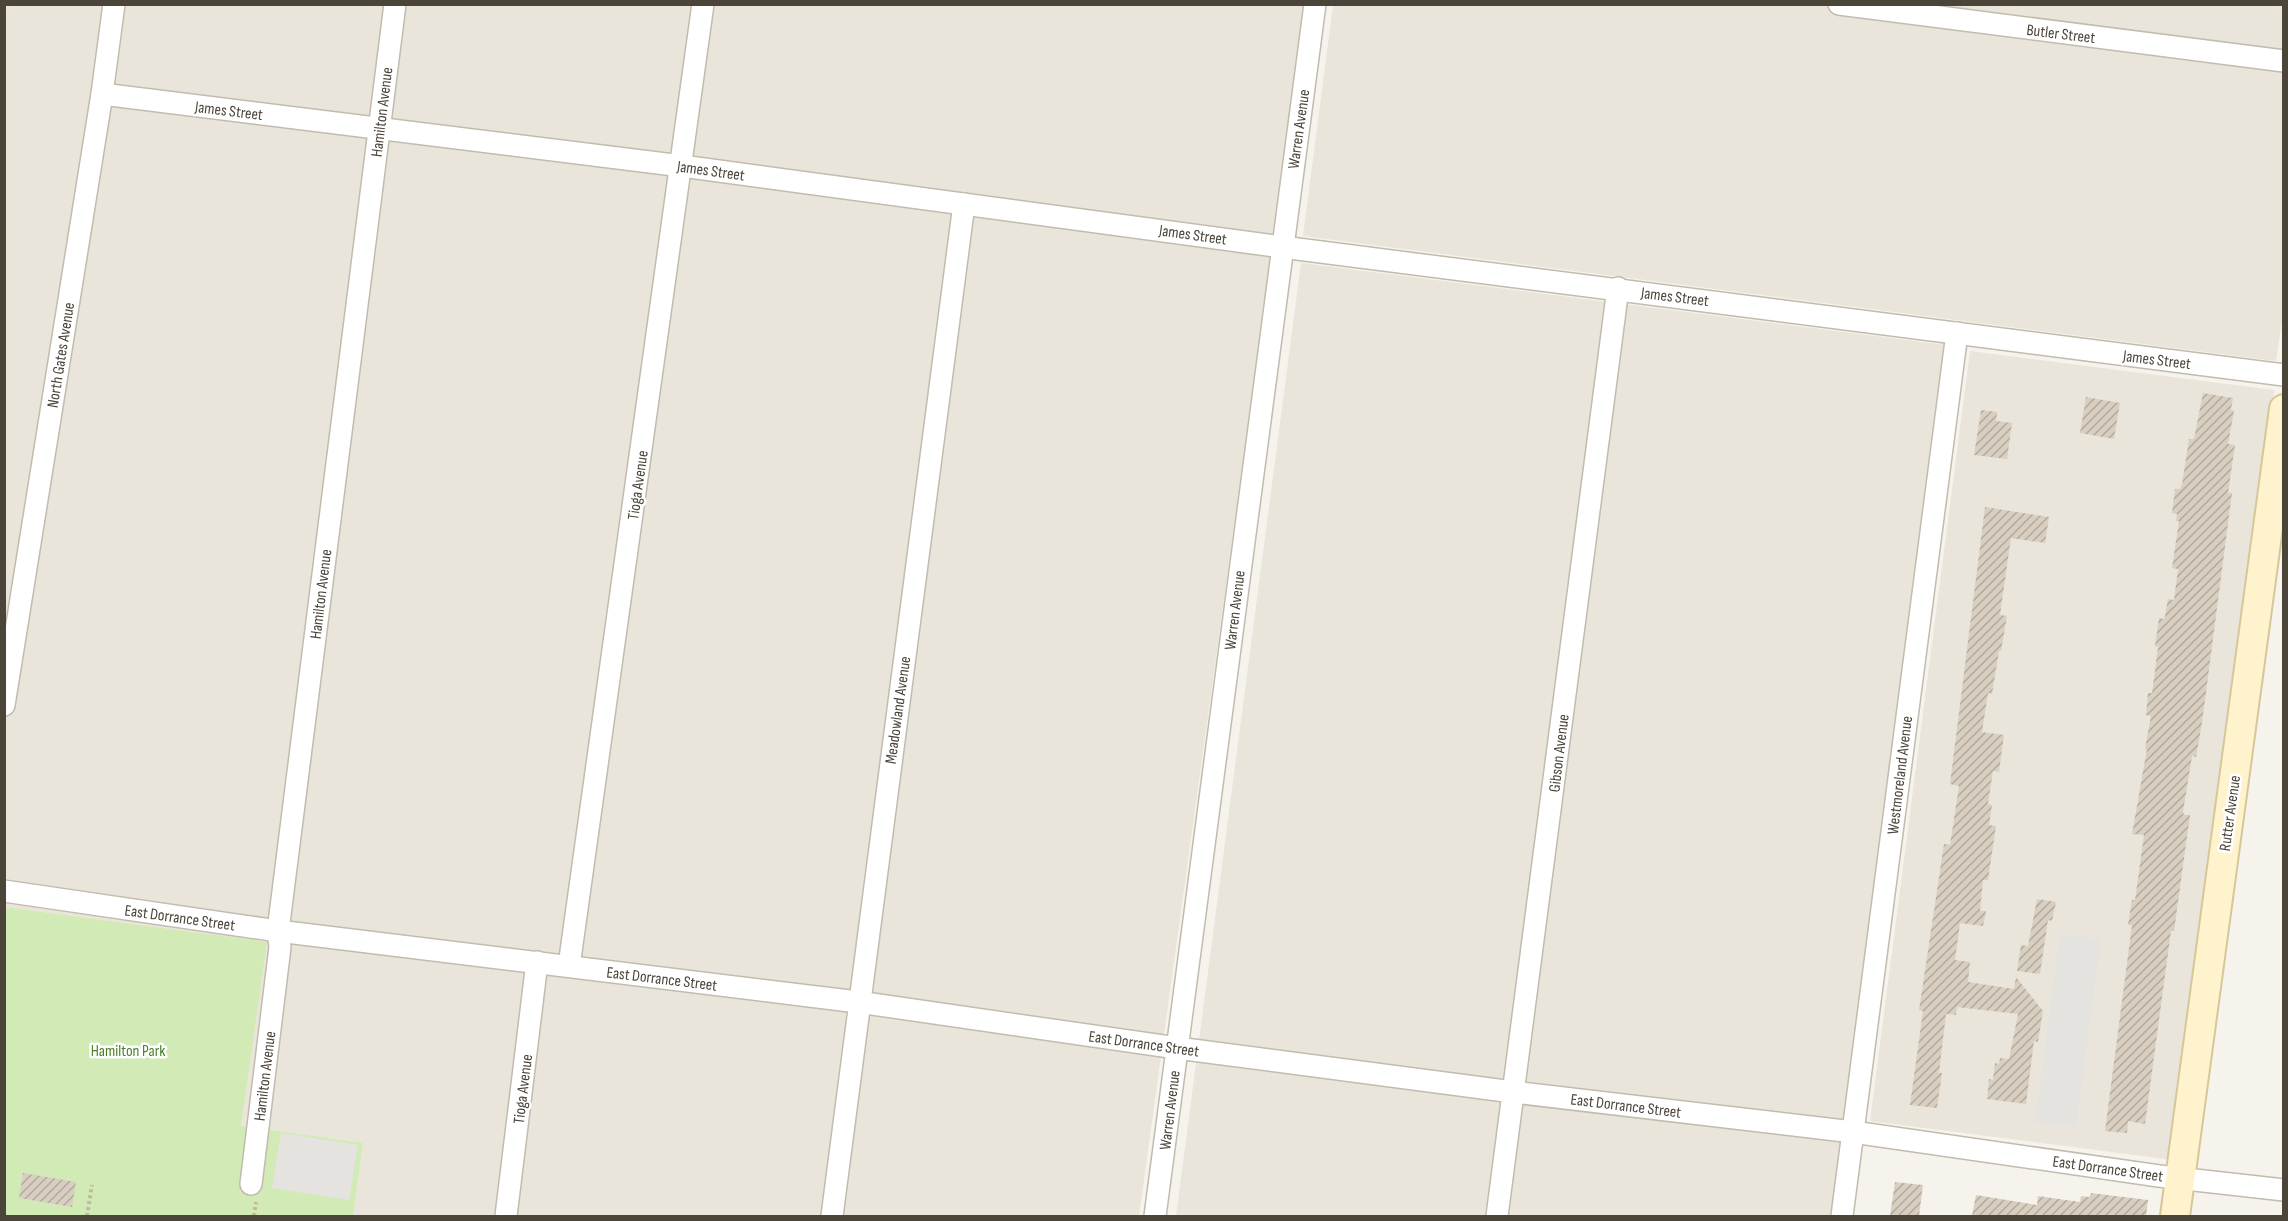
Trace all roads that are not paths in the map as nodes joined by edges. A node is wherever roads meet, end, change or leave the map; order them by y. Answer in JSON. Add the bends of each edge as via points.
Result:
{"nodes":[{"id":1,"x":114,"y":4,"type":"edge"},
{"id":2,"x":395,"y":4,"type":"edge"},
{"id":3,"x":703,"y":4,"type":"edge"},
{"id":4,"x":1315,"y":4,"type":"edge"},
{"id":5,"x":1839,"y":4,"type":"edge"},
{"id":6,"x":2283,"y":61,"type":"edge"},
{"id":7,"x":102,"y":94,"type":"junction"},
{"id":8,"x":378,"y":129,"type":"junction"},
{"id":9,"x":682,"y":166,"type":"junction"},
{"id":10,"x":964,"y":204,"type":"junction"},
{"id":11,"x":1282,"y":247,"type":"junction"},
{"id":12,"x":1618,"y":288,"type":"junction"},
{"id":13,"x":1957,"y":333,"type":"junction"},
{"id":14,"x":2283,"y":375,"type":"edge"},
{"id":15,"x":2283,"y":409,"type":"edge"},
{"id":16,"x":4,"y":705,"type":"edge"},
{"id":17,"x":4,"y":891,"type":"edge"},
{"id":18,"x":278,"y":931,"type":"junction"},
{"id":19,"x":537,"y":962,"type":"junction"},
{"id":20,"x":569,"y":966,"type":"junction"},
{"id":21,"x":858,"y":1002,"type":"junction"},
{"id":22,"x":1177,"y":1048,"type":"junction"},
{"id":23,"x":1513,"y":1092,"type":"junction"},
{"id":24,"x":1853,"y":1132,"type":"junction"},
{"id":25,"x":2179,"y":1178,"type":"junction"},
{"id":26,"x":250,"y":1184,"type":"dead end"},
{"id":27,"x":2283,"y":1190,"type":"edge"},
{"id":28,"x":506,"y":1216,"type":"edge"},
{"id":29,"x":832,"y":1216,"type":"edge"},
{"id":30,"x":1155,"y":1216,"type":"edge"},
{"id":31,"x":1497,"y":1216,"type":"edge"},
{"id":32,"x":1842,"y":1216,"type":"edge"},
{"id":33,"x":2175,"y":1216,"type":"edge"}],
"edges":[{"from":1,"to":7,"type":"street","name":"North Gates Avenue"},
{"from":2,"to":8,"type":"street","name":"Hamilton Avenue"},
{"from":3,"to":9,"type":"street","name":"Tioga Avenue"},
{"from":4,"to":11,"type":"street","name":"Warren Avenue"},
{"from":5,"to":6,"type":"street","name":"Butler Street"},
{"from":7,"to":8,"type":"street","name":"James Street"},
{"from":7,"to":16,"type":"street","name":"North Gates Avenue"},
{"from":8,"to":9,"type":"street","name":"James Street"},
{"from":8,"to":18,"type":"street","name":"Hamilton Avenue"},
{"from":9,"to":10,"type":"street","name":"James Street"},
{"from":9,"to":20,"type":"street","name":"Tioga Avenue"},
{"from":10,"to":11,"type":"street","name":"James Street"},
{"from":10,"to":21,"type":"street","name":"Meadowland Avenue"},
{"from":11,"to":12,"type":"street","name":"James Street"},
{"from":11,"to":22,"type":"street","name":"Warren Avenue"},
{"from":12,"to":13,"type":"street","name":"James Street"},
{"from":12,"to":23,"type":"street","name":"Gibson Avenue"},
{"from":13,"to":14,"type":"street","name":"James Street"},
{"from":13,"to":24,"type":"street","name":"Westmoreland Avenue"},
{"from":15,"to":25,"type":"main road","name":"Rutter Avenue"},
{"from":17,"to":18,"type":"street","name":"East Dorrance Street"},
{"from":18,"to":19,"type":"street","name":"East Dorrance Street"},
{"from":18,"to":26,"type":"street","name":"Hamilton Avenue","via":[[280,947]]},
{"from":19,"to":20,"type":"street","name":"East Dorrance Street"},
{"from":19,"to":28,"type":"street","name":"Tioga Avenue"},
{"from":20,"to":21,"type":"street","name":"East Dorrance Street"},
{"from":21,"to":22,"type":"street","name":"East Dorrance Street"},
{"from":21,"to":29,"type":"street","name":"Meadowland Avenue"},
{"from":22,"to":23,"type":"street","name":"East Dorrance Street"},
{"from":22,"to":30,"type":"street","name":"Warren Avenue"},
{"from":23,"to":24,"type":"street","name":"East Dorrance Street"},
{"from":23,"to":31,"type":"street","name":"Gibson Avenue"},
{"from":24,"to":25,"type":"street","name":"East Dorrance Street"},
{"from":24,"to":32,"type":"street","name":"Westmoreland Avenue"},
{"from":25,"to":27,"type":"street","name":"East Dorrance Street"},
{"from":25,"to":33,"type":"main road","name":"Rutter Avenue"}]}
